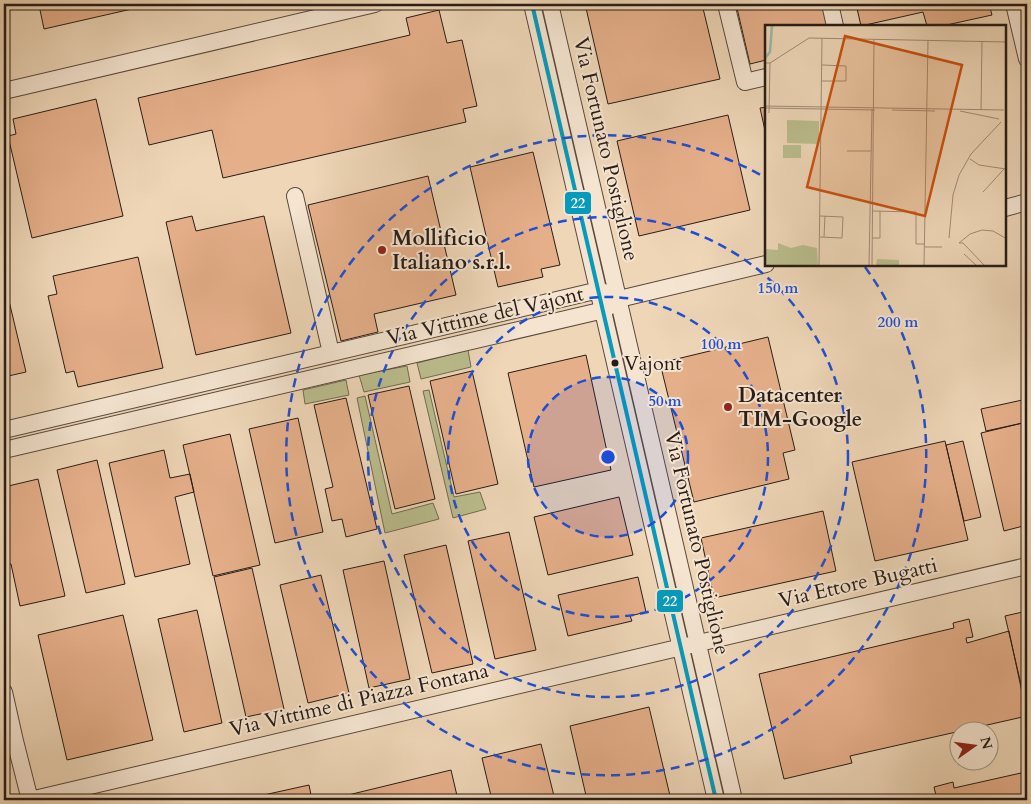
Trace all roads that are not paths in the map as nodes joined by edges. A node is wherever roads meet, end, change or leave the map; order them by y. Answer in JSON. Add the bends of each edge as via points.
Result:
{"nodes":[{"id":1,"x":375,"y":4,"type":"edge"},
{"id":2,"x":532,"y":4,"type":"edge"},
{"id":3,"x":550,"y":4,"type":"edge"},
{"id":4,"x":726,"y":4,"type":"edge"},
{"id":5,"x":830,"y":4,"type":"edge"},
{"id":6,"x":1014,"y":4,"type":"edge"},
{"id":7,"x":835,"y":25,"type":"edge"},
{"id":8,"x":1027,"y":59,"type":"edge"},
{"id":9,"x":765,"y":76,"type":"edge"},
{"id":10,"x":4,"y":91,"type":"edge"},
{"id":11,"x":573,"y":103,"type":"junction"},
{"id":12,"x":556,"y":108,"type":"junction"},
{"id":13,"x":295,"y":196,"type":"dead end"},
{"id":14,"x":1027,"y":202,"type":"edge"},
{"id":15,"x":1006,"y":208,"type":"edge"},
{"id":16,"x":765,"y":264,"type":"edge"},
{"id":17,"x":599,"y":290,"type":"junction"},
{"id":18,"x":619,"y":299,"type":"junction"},
{"id":19,"x":604,"y":310,"type":"junction"},
{"id":20,"x":437,"y":328,"type":"junction"},
{"id":21,"x":441,"y":348,"type":"junction"},
{"id":22,"x":332,"y":353,"type":"junction"},
{"id":23,"x":54,"y":418,"type":"junction"},
{"id":24,"x":4,"y":430,"type":"edge"},
{"id":25,"x":59,"y":437,"type":"junction"},
{"id":26,"x":4,"y":450,"type":"edge"},
{"id":27,"x":656,"y":458,"type":"junction"},
{"id":28,"x":639,"y":463,"type":"junction"},
{"id":29,"x":1027,"y":566,"type":"edge"},
{"id":30,"x":698,"y":642,"type":"junction"},
{"id":31,"x":681,"y":646,"type":"junction"},
{"id":32,"x":4,"y":692,"type":"edge"},
{"id":33,"x":10,"y":743,"type":"edge"},
{"id":34,"x":30,"y":800,"type":"edge"},
{"id":35,"x":716,"y":800,"type":"edge"},
{"id":36,"x":734,"y":800,"type":"edge"}],
"edges":[{"from":1,"to":10,"type":"street"},
{"from":2,"to":12,"type":"street","name":"Via Fortunato Postiglione"},
{"from":3,"to":11,"type":"street","name":"Via Fortunato Postiglione"},
{"from":4,"to":9,"type":"street","via":[[745,82]]},
{"from":5,"to":7,"type":"street"},
{"from":6,"to":8,"type":"street"},
{"from":11,"to":12,"type":"street"},
{"from":11,"to":18,"type":"street","name":"Via Fortunato Postiglione"},
{"from":12,"to":17,"type":"street","name":"Via Fortunato Postiglione"},
{"from":13,"to":22,"type":"street"},
{"from":14,"to":15,"type":"street"},
{"from":16,"to":18,"type":"street"},
{"from":17,"to":18,"type":"street","name":"Via Vittime del Vajont"},
{"from":17,"to":19,"type":"street","name":"Via Fortunato Postiglione"},
{"from":17,"to":20,"type":"street","name":"Via Vittime del Vajont"},
{"from":18,"to":19,"type":"street","name":"Via Vittime del Vajont"},
{"from":18,"to":27,"type":"street","name":"Via Fortunato Postiglione"},
{"from":19,"to":21,"type":"street","name":"Via Vittime del Vajont"},
{"from":19,"to":28,"type":"street","name":"Via Fortunato Postiglione"},
{"from":20,"to":21,"type":"street"},
{"from":20,"to":22,"type":"street","name":"Via Vittime del Vajont"},
{"from":21,"to":25,"type":"street","name":"Via Vittime del Vajont"},
{"from":22,"to":23,"type":"street","name":"Via Vittime del Vajont"},
{"from":23,"to":24,"type":"street","name":"Via Vittime del Vajont"},
{"from":23,"to":25,"type":"street"},
{"from":25,"to":26,"type":"street","name":"Via Vittime del Vajont"},
{"from":27,"to":28,"type":"street"},
{"from":27,"to":30,"type":"street","name":"Via Fortunato Postiglione"},
{"from":28,"to":31,"type":"street","name":"Via Fortunato Postiglione"},
{"from":29,"to":30,"type":"street","name":"Via Ettore Bugatti"},
{"from":30,"to":31,"type":"street","name":"Via Vittime di Piazza Fontana"},
{"from":30,"to":36,"type":"street","name":"Via Fortunato Postiglione"},
{"from":31,"to":34,"type":"street","name":"Via Vittime di Piazza Fontana"},
{"from":31,"to":35,"type":"street","name":"Via Fortunato Postiglione"},
{"from":32,"to":33,"type":"street"},
{"from":33,"to":34,"type":"street"}]}
